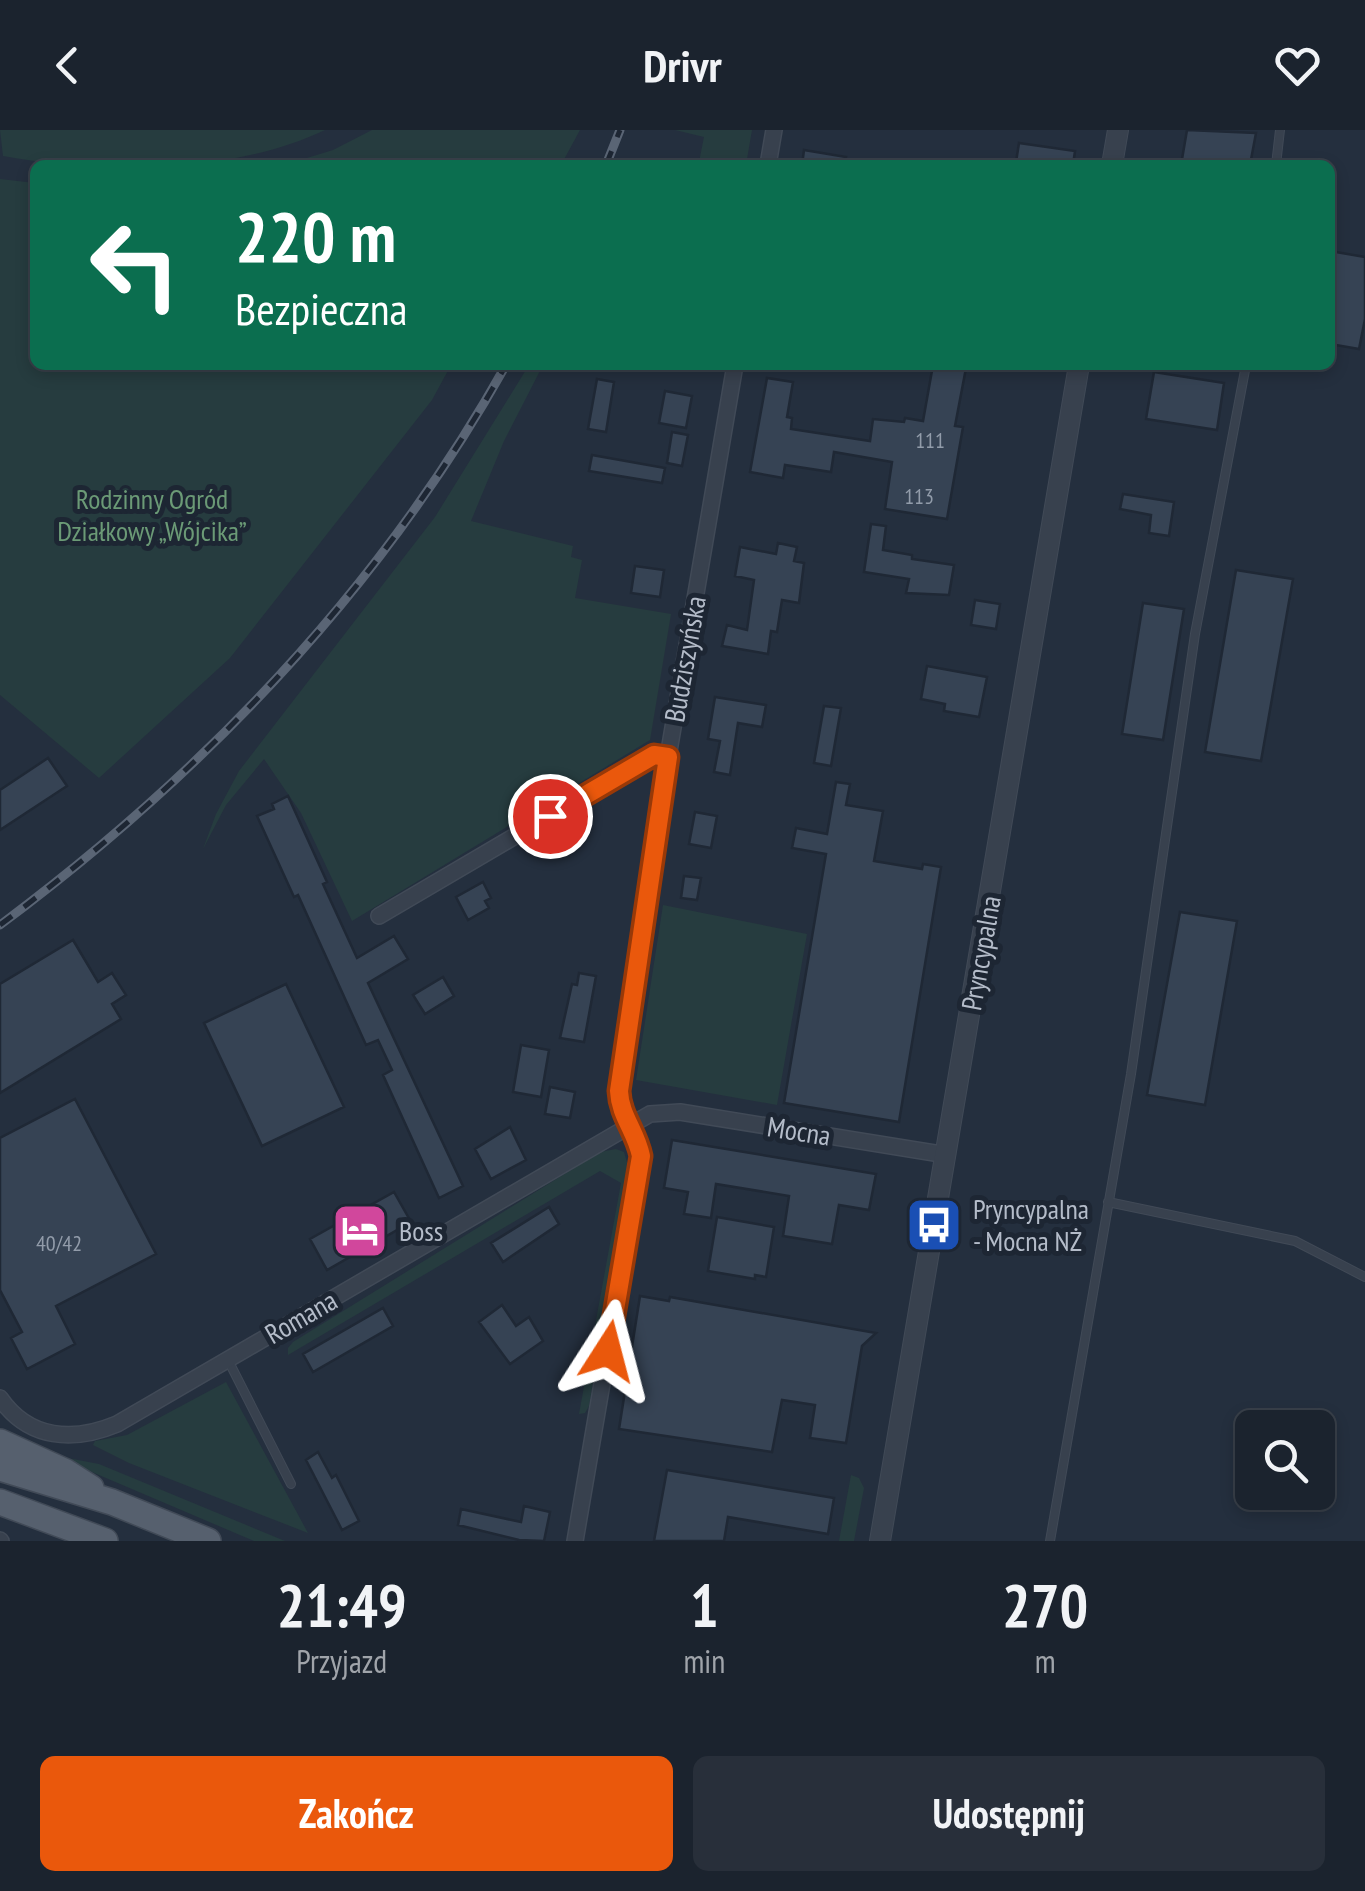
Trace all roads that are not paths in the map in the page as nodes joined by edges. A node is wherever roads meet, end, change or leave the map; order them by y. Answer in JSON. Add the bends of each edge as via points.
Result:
{"nodes":[{"id":1,"x":774,"y":130,"type":"edge"},
{"id":2,"x":1118,"y":130,"type":"edge"},
{"id":3,"x":1280,"y":130,"type":"edge"},
{"id":4,"x":769,"y":160,"type":"edge"},
{"id":5,"x":1113,"y":160,"type":"edge"},
{"id":6,"x":1277,"y":160,"type":"edge"},
{"id":7,"x":734,"y":370,"type":"edge"},
{"id":8,"x":1078,"y":370,"type":"edge"},
{"id":9,"x":1245,"y":370,"type":"edge"},
{"id":10,"x":668,"y":757,"type":"junction"},
{"id":11,"x":379,"y":916,"type":"dead end"},
{"id":12,"x":650,"y":1114,"type":"joint"},
{"id":13,"x":630,"y":1125,"type":"junction"},
{"id":14,"x":947,"y":1155,"type":"junction"},
{"id":15,"x":1108,"y":1202,"type":"junction"},
{"id":16,"x":1365,"y":1276,"type":"edge"},
{"id":17,"x":228,"y":1360,"type":"junction"},
{"id":18,"x":0,"y":1398,"type":"edge"},
{"id":19,"x":0,"y":1442,"type":"edge"},
{"id":20,"x":0,"y":1468,"type":"edge"},
{"id":21,"x":292,"y":1484,"type":"dead end"},
{"id":22,"x":0,"y":1502,"type":"edge"},
{"id":23,"x":112,"y":1502,"type":"junction"},
{"id":24,"x":105,"y":1541,"type":"edge"},
{"id":25,"x":208,"y":1541,"type":"edge"},
{"id":26,"x":575,"y":1541,"type":"edge"},
{"id":27,"x":880,"y":1541,"type":"edge"},
{"id":28,"x":1050,"y":1541,"type":"edge"}],
"edges":[{"from":1,"to":4,"type":"street"},
{"from":2,"to":5,"type":"street"},
{"from":3,"to":6,"type":"lane"},
{"from":7,"to":10,"type":"street","name":"Budziszyńska"},
{"from":8,"to":14,"type":"street","name":"Pryncypalna"},
{"from":9,"to":15,"type":"lane","via":[[1195,634]]},
{"from":10,"to":11,"type":"street","via":[[654,755]]},
{"from":10,"to":13,"type":"street","name":"Budziszyńska","via":[[619,1091]]},
{"from":12,"to":13,"type":"street","name":"Romana"},
{"from":12,"to":14,"type":"street","name":"Mocna","via":[[680,1112]]},
{"from":13,"to":17,"type":"street","name":"Romana"},
{"from":13,"to":26,"type":"street","name":"Budziszyńska","via":[[641,1156]]},
{"from":14,"to":27,"type":"street","name":"Pryncypalna"},
{"from":15,"to":16,"type":"lane","via":[[1295,1241]]},
{"from":15,"to":28,"type":"lane"},
{"from":17,"to":18,"type":"street","name":"Romana","via":[[117,1424],[83,1434],[34,1429]]},
{"from":17,"to":21,"type":"lane"},
{"from":19,"to":23,"type":"main road"},
{"from":20,"to":23,"type":"main road"},
{"from":22,"to":24,"type":"main road"},
{"from":23,"to":25,"type":"main road"}]}
